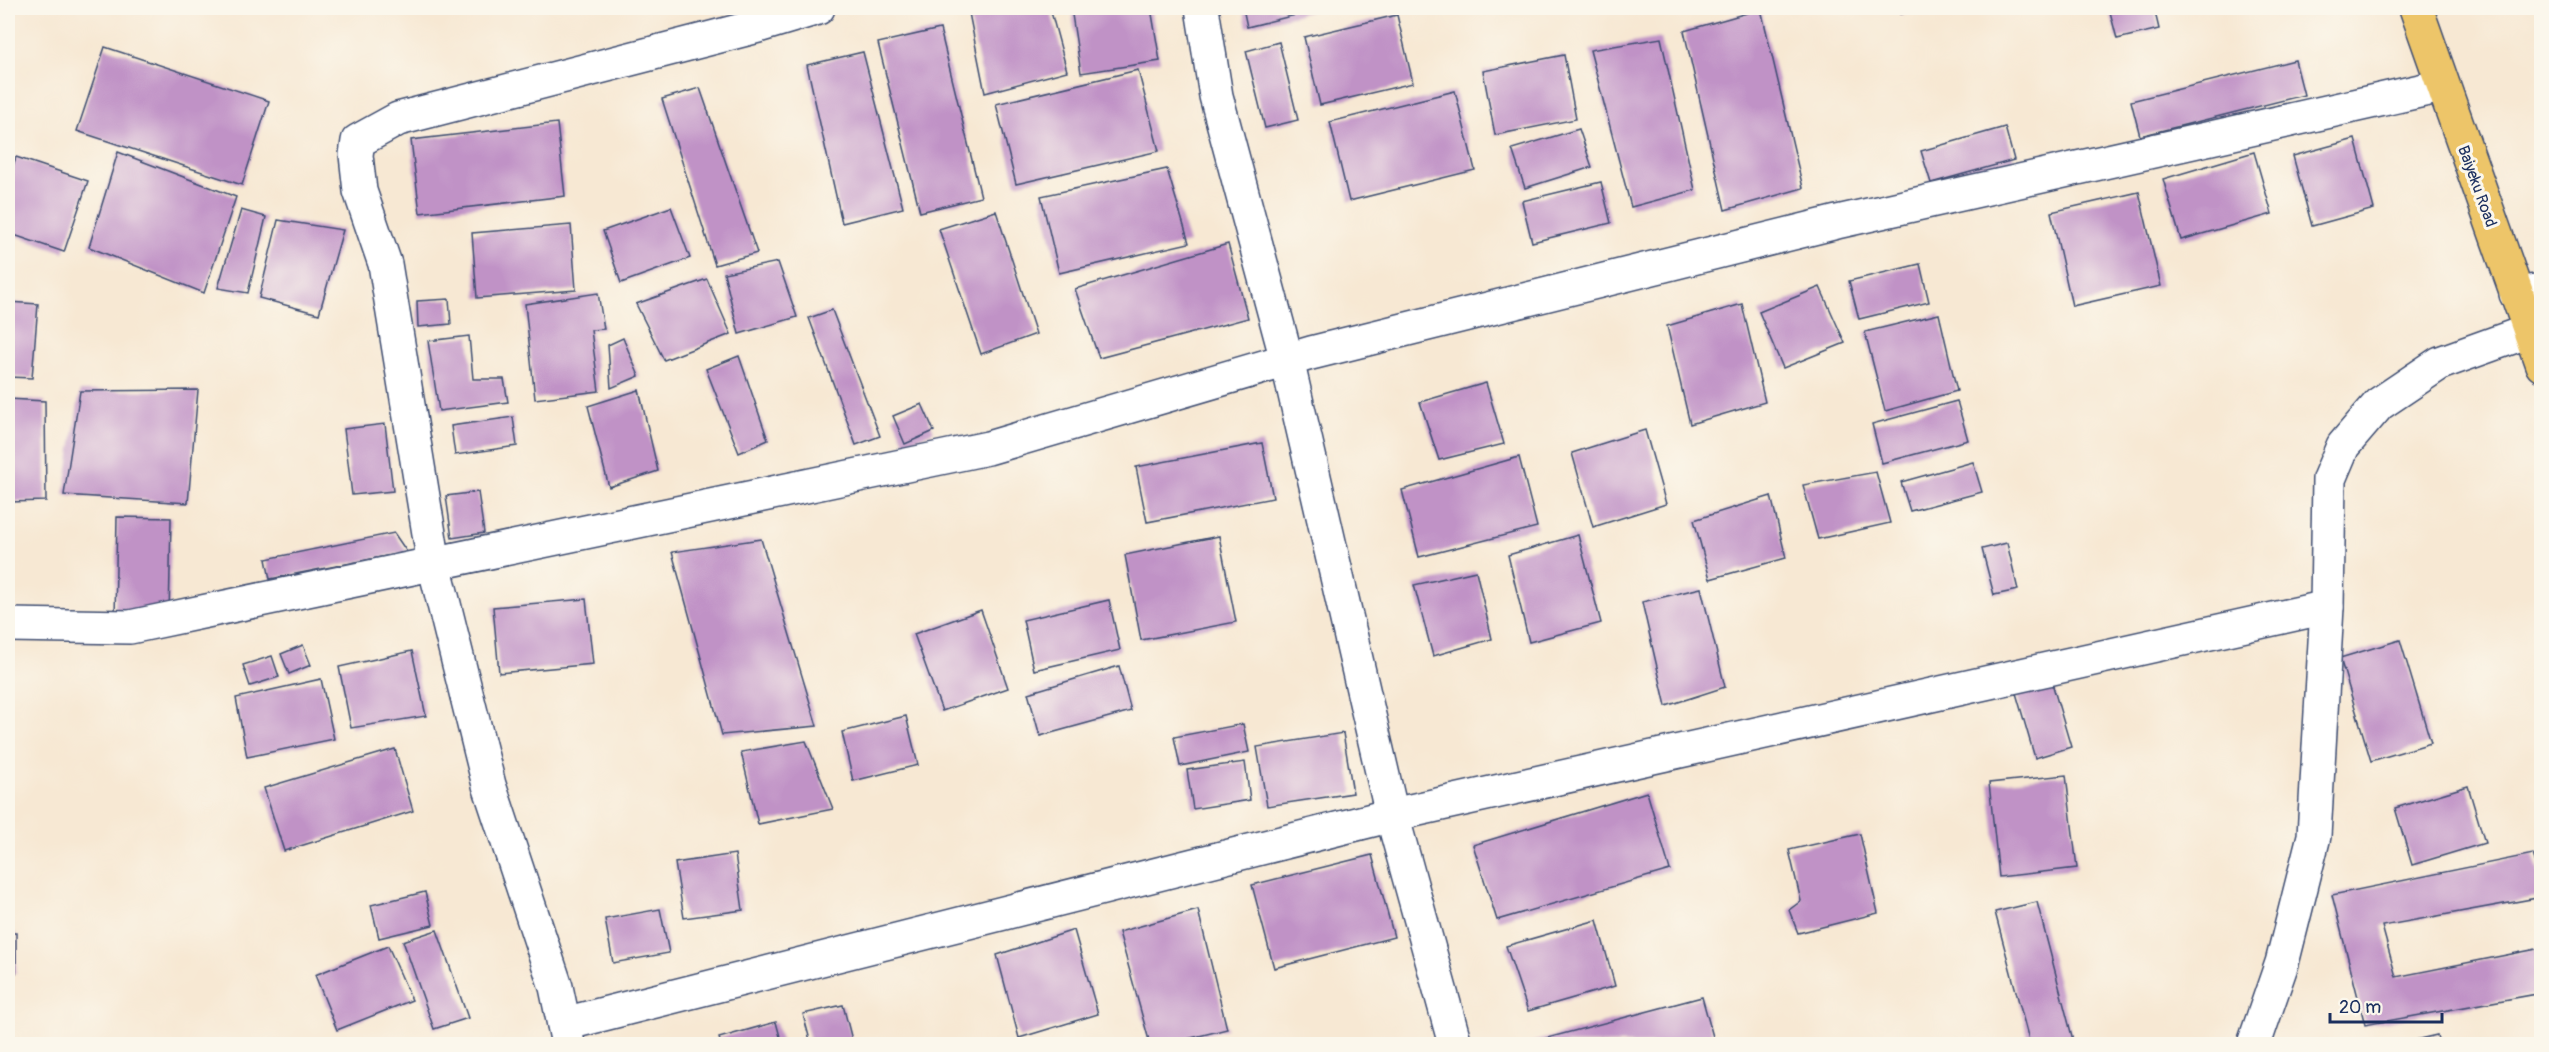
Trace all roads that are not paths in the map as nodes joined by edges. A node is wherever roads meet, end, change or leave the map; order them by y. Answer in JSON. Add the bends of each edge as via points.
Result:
{"nodes":[{"id":1,"x":818,"y":8,"type":"edge"},
{"id":2,"x":1202,"y":8,"type":"edge"},
{"id":3,"x":2416,"y":8,"type":"edge"},
{"id":4,"x":2442,"y":86,"type":"junction"},
{"id":5,"x":2529,"y":292,"type":"edge"},
{"id":6,"x":2529,"y":331,"type":"junction"},
{"id":7,"x":1287,"y":360,"type":"junction"},
{"id":8,"x":2541,"y":365,"type":"edge"},
{"id":9,"x":434,"y":564,"type":"junction"},
{"id":10,"x":2327,"y":607,"type":"junction"},
{"id":11,"x":8,"y":625,"type":"edge"},
{"id":12,"x":1392,"y":815,"type":"junction"},
{"id":13,"x":566,"y":1034,"type":"edge"},
{"id":14,"x":1455,"y":1044,"type":"edge"},
{"id":15,"x":2254,"y":1044,"type":"edge"}],
"edges":[{"from":1,"to":9,"type":"street","via":[[398,119],[358,141],[360,191],[385,264]]},
{"from":2,"to":7,"type":"street","via":[[1216,96]]},
{"from":3,"to":4,"type":"main road","name":"Baiyeku Road"},
{"from":4,"to":5,"type":"main road","name":"Baiyeku Road"},
{"from":4,"to":7,"type":"street","via":[[1837,222]]},
{"from":5,"to":6,"type":"main road","name":"Baiyeku Road"},
{"from":6,"to":8,"type":"main road","name":"Baiyeku Road"},
{"from":6,"to":10,"type":"street","via":[[2440,363],[2379,404],[2343,446],[2329,479]]},
{"from":7,"to":9,"type":"street","via":[[988,448]]},
{"from":7,"to":12,"type":"street"},
{"from":9,"to":11,"type":"street","via":[[130,627]]},
{"from":9,"to":13,"type":"street","via":[[489,785],[556,987]]},
{"from":10,"to":12,"type":"street"},
{"from":10,"to":15,"type":"street","via":[[2314,836],[2282,963]]},
{"from":12,"to":13,"type":"street"},
{"from":12,"to":14,"type":"street"}]}
